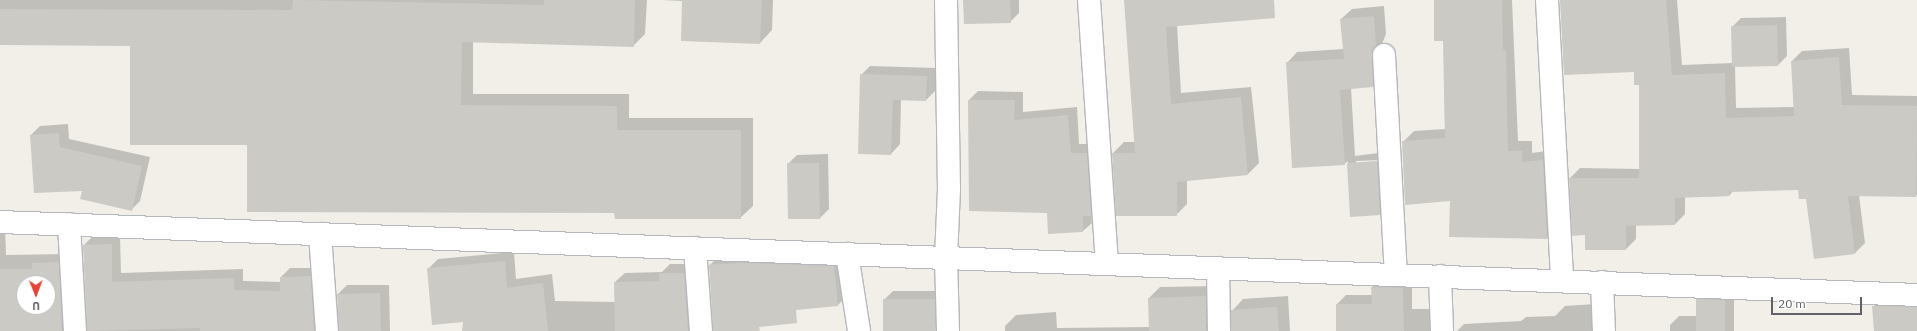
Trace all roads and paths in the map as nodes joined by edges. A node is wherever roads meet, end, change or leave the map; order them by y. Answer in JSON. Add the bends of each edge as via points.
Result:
{"nodes":[{"id":1,"x":946,"y":0,"type":"edge"},
{"id":2,"x":1089,"y":0,"type":"edge"},
{"id":3,"x":1547,"y":0,"type":"edge"},
{"id":4,"x":1384,"y":55,"type":"dead end"},
{"id":5,"x":0,"y":222,"type":"edge"},
{"id":6,"x":68,"y":224,"type":"junction"},
{"id":7,"x":320,"y":234,"type":"junction"},
{"id":8,"x":695,"y":248,"type":"junction"},
{"id":9,"x":847,"y":254,"type":"junction"},
{"id":10,"x":946,"y":258,"type":"junction"},
{"id":11,"x":1107,"y":264,"type":"junction"},
{"id":12,"x":1218,"y":268,"type":"junction"},
{"id":13,"x":1396,"y":274,"type":"junction"},
{"id":14,"x":1440,"y":276,"type":"junction"},
{"id":15,"x":1562,"y":281,"type":"junction"},
{"id":16,"x":1602,"y":282,"type":"junction"},
{"id":17,"x":1917,"y":294,"type":"edge"},
{"id":18,"x":75,"y":331,"type":"edge"},
{"id":19,"x":327,"y":331,"type":"edge"},
{"id":20,"x":701,"y":331,"type":"edge"},
{"id":21,"x":859,"y":331,"type":"edge"},
{"id":22,"x":948,"y":331,"type":"edge"},
{"id":23,"x":1219,"y":331,"type":"edge"},
{"id":24,"x":1442,"y":331,"type":"edge"},
{"id":25,"x":1604,"y":331,"type":"edge"}],
"edges":[{"from":1,"to":10,"type":"street","via":[[949,189]]},
{"from":2,"to":11,"type":"street"},
{"from":3,"to":15,"type":"street"},
{"from":4,"to":13,"type":"street"},
{"from":5,"to":6,"type":"street"},
{"from":6,"to":7,"type":"street"},
{"from":6,"to":18,"type":"street"},
{"from":7,"to":8,"type":"street"},
{"from":7,"to":19,"type":"street"},
{"from":8,"to":9,"type":"street"},
{"from":8,"to":20,"type":"street"},
{"from":9,"to":10,"type":"street"},
{"from":9,"to":21,"type":"street"},
{"from":10,"to":11,"type":"street"},
{"from":10,"to":22,"type":"street"},
{"from":11,"to":12,"type":"street"},
{"from":12,"to":13,"type":"street"},
{"from":12,"to":23,"type":"street"},
{"from":13,"to":14,"type":"street"},
{"from":14,"to":15,"type":"street"},
{"from":14,"to":24,"type":"street"},
{"from":15,"to":16,"type":"street"},
{"from":16,"to":17,"type":"street"},
{"from":16,"to":25,"type":"street"}]}
